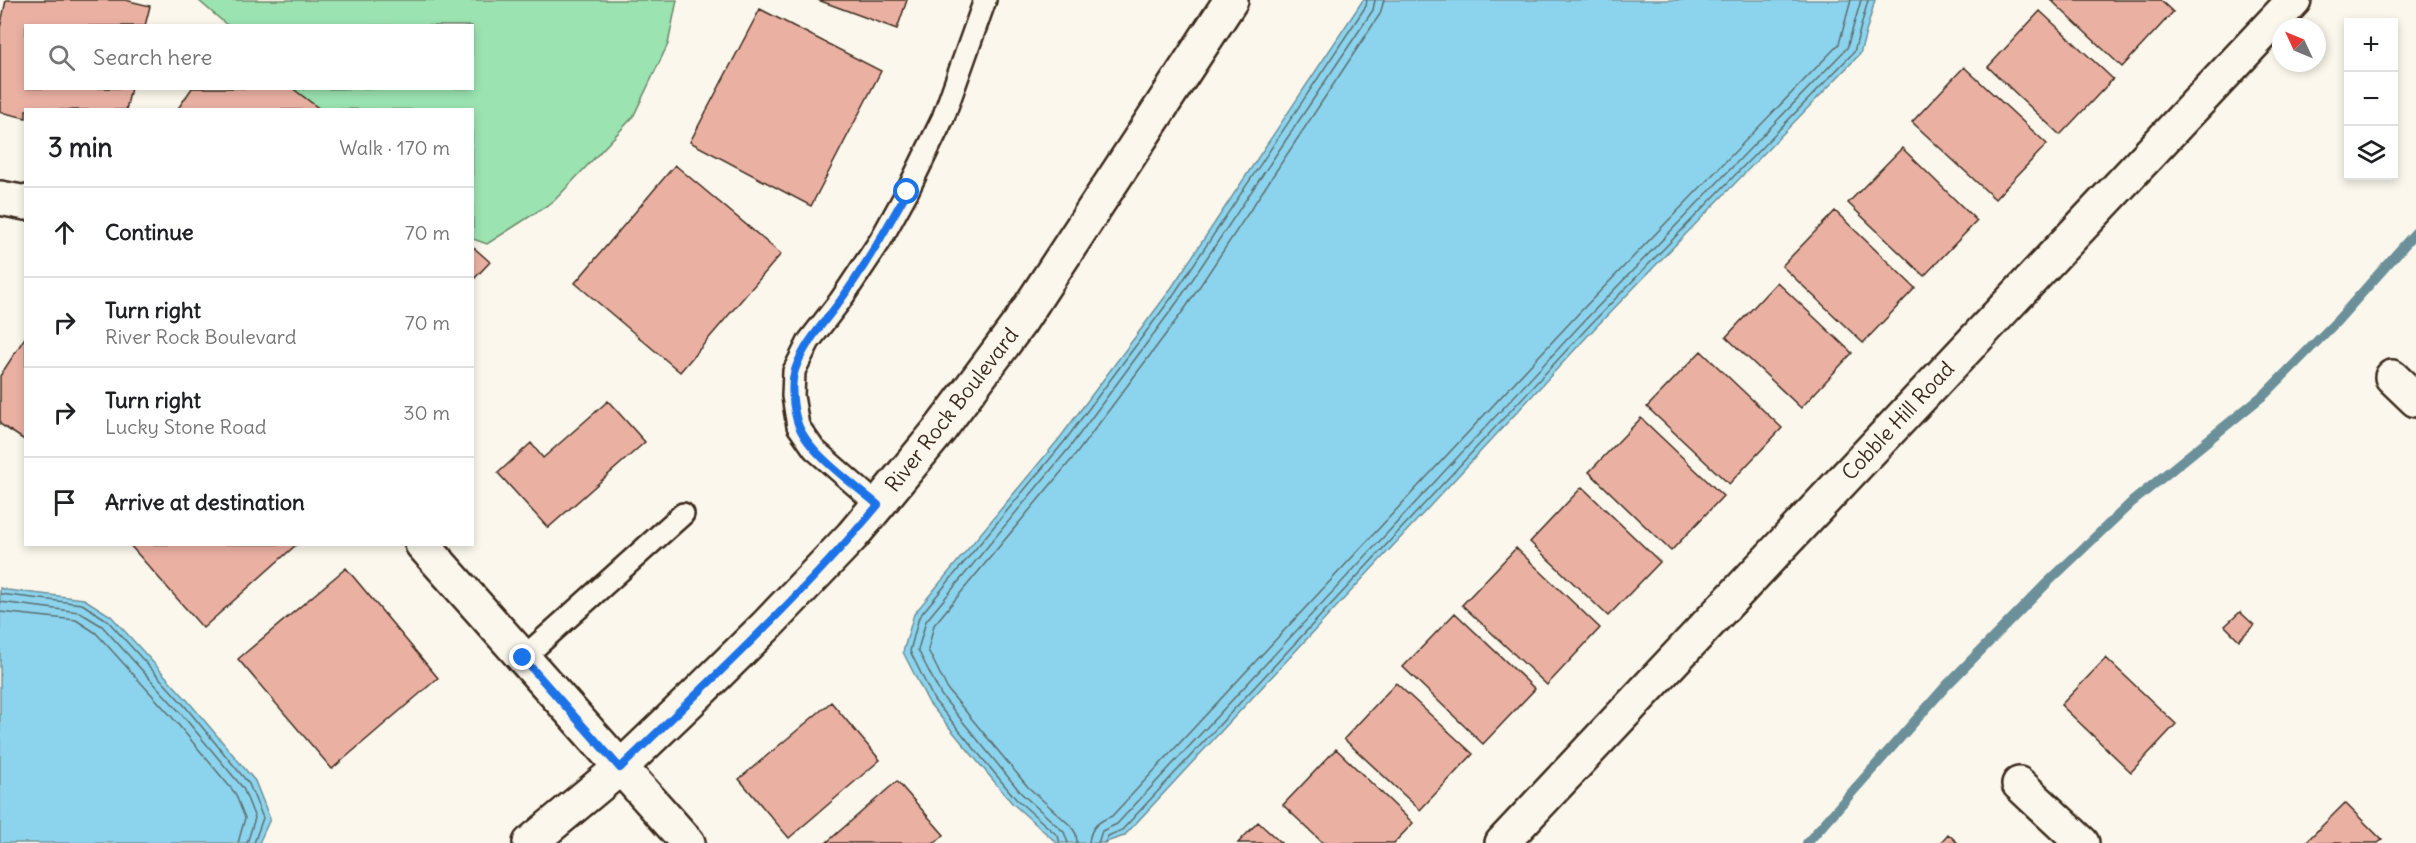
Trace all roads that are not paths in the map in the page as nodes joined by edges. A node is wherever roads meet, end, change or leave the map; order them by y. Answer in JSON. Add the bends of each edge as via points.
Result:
{"nodes":[{"id":1,"x":985,"y":0,"type":"edge"},
{"id":2,"x":1231,"y":0,"type":"edge"},
{"id":3,"x":2294,"y":0,"type":"edge"},
{"id":4,"x":0,"y":198,"type":"edge"},
{"id":5,"x":24,"y":203,"type":"edge"},
{"id":6,"x":2392,"y":377,"type":"dead end"},
{"id":7,"x":2416,"y":400,"type":"edge"},
{"id":8,"x":878,"y":505,"type":"junction"},
{"id":9,"x":683,"y":514,"type":"dead end"},
{"id":10,"x":424,"y":546,"type":"edge"},
{"id":11,"x":523,"y":658,"type":"junction"},
{"id":12,"x":620,"y":768,"type":"junction"},
{"id":13,"x":2019,"y":784,"type":"dead end"},
{"id":14,"x":530,"y":842,"type":"edge"},
{"id":15,"x":688,"y":843,"type":"edge"},
{"id":16,"x":1502,"y":843,"type":"edge"},
{"id":17,"x":2082,"y":843,"type":"edge"}],
"edges":[{"from":1,"to":8,"type":"lane","via":[[944,118],[907,192],[840,301],[809,340],[794,371],[798,426],[814,449]]},
{"from":2,"to":8,"type":"street","name":"River Rock Boulevard","via":[[1020,322]]},
{"from":3,"to":16,"type":"street","name":"Cobble Hill Road"},
{"from":4,"to":5,"type":"street"},
{"from":6,"to":7,"type":"street"},
{"from":8,"to":12,"type":"street","name":"River Rock Boulevard","via":[[767,625]]},
{"from":9,"to":11,"type":"lane"},
{"from":10,"to":11,"type":"street"},
{"from":11,"to":12,"type":"street"},
{"from":12,"to":14,"type":"street","name":"River Rock Boulevard"},
{"from":12,"to":15,"type":"street"},
{"from":13,"to":17,"type":"street"}]}
